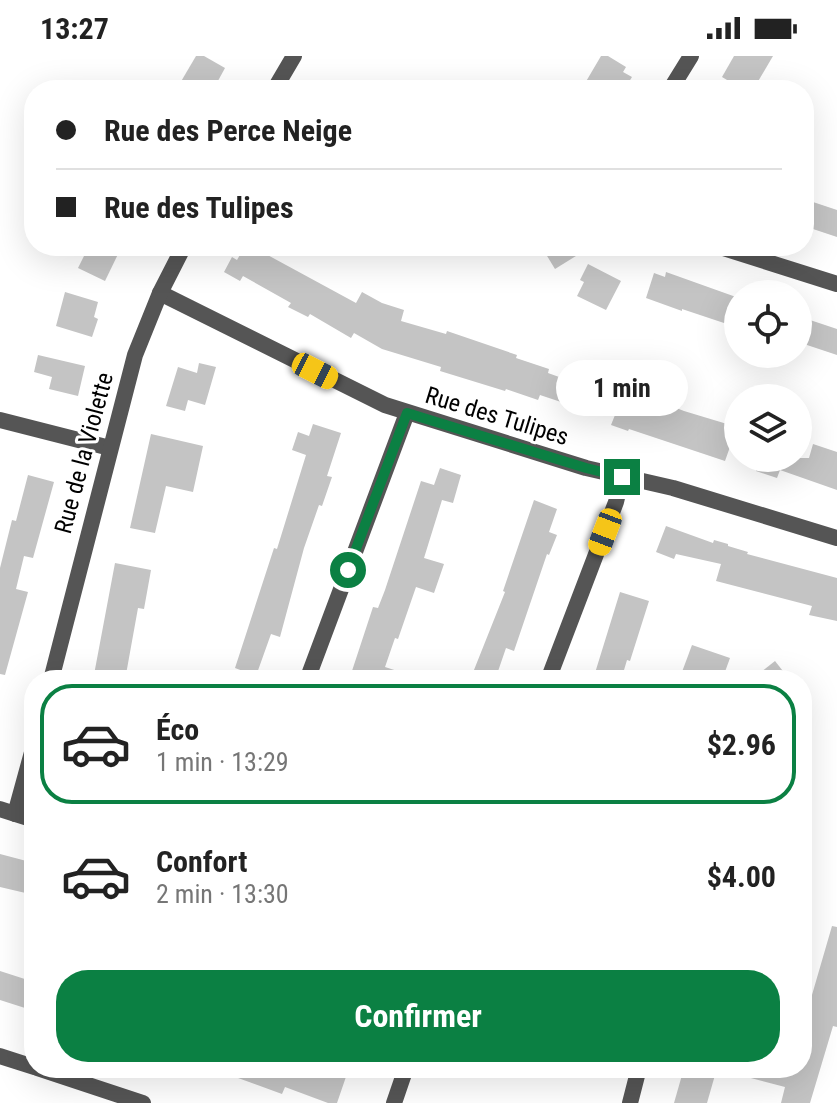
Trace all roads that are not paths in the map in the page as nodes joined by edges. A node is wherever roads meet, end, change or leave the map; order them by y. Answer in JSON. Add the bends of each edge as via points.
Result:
{"nodes":[{"id":1,"x":294,"y":56,"type":"edge"},
{"id":2,"x":691,"y":56,"type":"edge"},
{"id":3,"x":280,"y":80,"type":"edge"},
{"id":4,"x":676,"y":80,"type":"edge"},
{"id":5,"x":179,"y":256,"type":"edge"},
{"id":6,"x":749,"y":256,"type":"edge"},
{"id":7,"x":837,"y":284,"type":"edge"},
{"id":8,"x":160,"y":293,"type":"junction"},
{"id":9,"x":407,"y":413,"type":"junction"},
{"id":10,"x":0,"y":420,"type":"edge"},
{"id":11,"x":110,"y":448,"type":"junction"},
{"id":12,"x":622,"y":477,"type":"junction"},
{"id":13,"x":837,"y":538,"type":"edge"},
{"id":14,"x":54,"y":670,"type":"edge"},
{"id":15,"x":311,"y":670,"type":"edge"},
{"id":16,"x":552,"y":670,"type":"edge"},
{"id":17,"x":24,"y":771,"type":"edge"},
{"id":18,"x":8,"y":812,"type":"edge"},
{"id":19,"x":0,"y":1056,"type":"edge"},
{"id":20,"x":24,"y":1064,"type":"edge"},
{"id":21,"x":66,"y":1078,"type":"edge"},
{"id":22,"x":403,"y":1078,"type":"edge"},
{"id":23,"x":636,"y":1078,"type":"edge"},
{"id":24,"x":143,"y":1103,"type":"edge"},
{"id":25,"x":394,"y":1103,"type":"edge"},
{"id":26,"x":630,"y":1103,"type":"edge"}],
"edges":[{"from":1,"to":3,"type":"street"},
{"from":2,"to":4,"type":"street"},
{"from":5,"to":8,"type":"street","name":"Rue de la Violette"},
{"from":6,"to":7,"type":"street"},
{"from":8,"to":9,"type":"street","name":"Rue des Tulipes"},
{"from":8,"to":11,"type":"street","name":"Rue de la Violette","via":[[135,355]]},
{"from":9,"to":12,"type":"street","name":"Rue des Tulipes"},
{"from":9,"to":15,"type":"street"},
{"from":10,"to":11,"type":"street"},
{"from":11,"to":14,"type":"street","name":"Rue de la Violette"},
{"from":12,"to":13,"type":"street","name":"Rue des Tulipes"},
{"from":12,"to":16,"type":"street"},
{"from":17,"to":18,"type":"street"},
{"from":19,"to":20,"type":"street"},
{"from":21,"to":24,"type":"street"},
{"from":22,"to":25,"type":"street"},
{"from":23,"to":26,"type":"street"}]}
